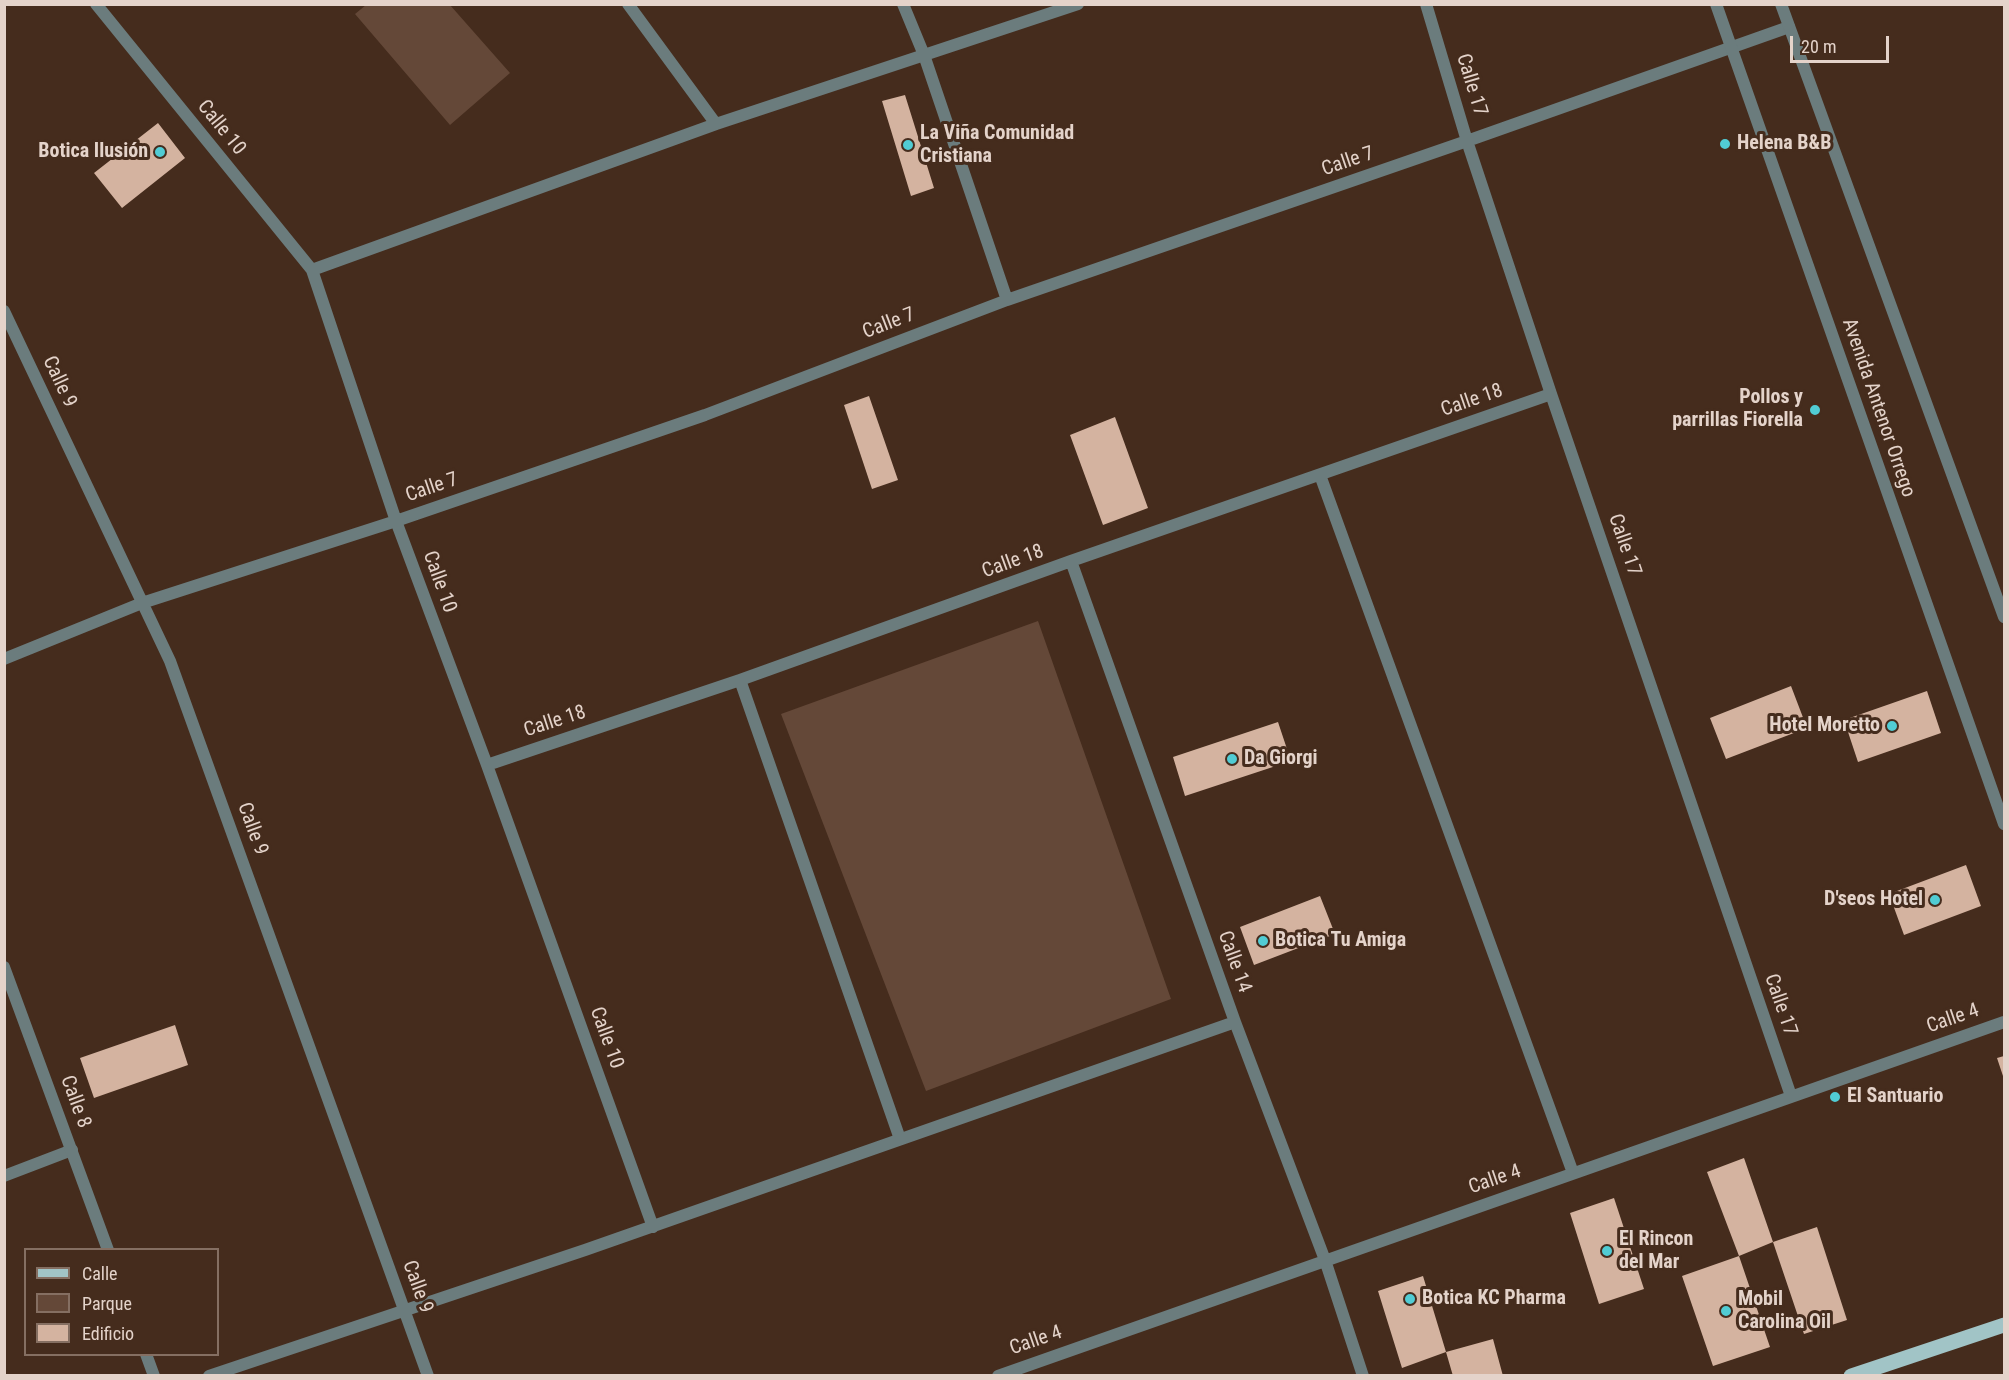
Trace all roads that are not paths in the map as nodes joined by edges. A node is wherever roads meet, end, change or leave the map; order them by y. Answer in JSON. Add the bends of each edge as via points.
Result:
{"nodes":[{"id":1,"x":96,"y":4,"type":"edge"},
{"id":2,"x":628,"y":4,"type":"edge"},
{"id":3,"x":903,"y":4,"type":"edge"},
{"id":4,"x":1078,"y":4,"type":"edge"},
{"id":5,"x":1426,"y":4,"type":"edge"},
{"id":6,"x":1716,"y":4,"type":"edge"},
{"id":7,"x":1781,"y":4,"type":"edge"},
{"id":8,"x":1789,"y":27,"type":"junction"},
{"id":9,"x":1730,"y":47,"type":"junction"},
{"id":10,"x":924,"y":55,"type":"junction"},
{"id":11,"x":716,"y":124,"type":"junction"},
{"id":12,"x":1467,"y":141,"type":"junction"},
{"id":13,"x":312,"y":270,"type":"junction"},
{"id":14,"x":1007,"y":300,"type":"junction"},
{"id":15,"x":4,"y":311,"type":"edge"},
{"id":16,"x":1551,"y":394,"type":"junction"},
{"id":17,"x":1320,"y":475,"type":"junction"},
{"id":18,"x":396,"y":521,"type":"junction"},
{"id":19,"x":1071,"y":561,"type":"junction"},
{"id":20,"x":142,"y":603,"type":"junction"},
{"id":21,"x":2004,"y":617,"type":"edge"},
{"id":22,"x":4,"y":659,"type":"edge"},
{"id":23,"x":740,"y":680,"type":"junction"},
{"id":24,"x":487,"y":765,"type":"junction"},
{"id":25,"x":2004,"y":824,"type":"edge"},
{"id":26,"x":4,"y":968,"type":"edge"},
{"id":27,"x":2004,"y":1022,"type":"edge"},
{"id":28,"x":1235,"y":1023,"type":"junction"},
{"id":29,"x":1791,"y":1096,"type":"junction"},
{"id":30,"x":900,"y":1139,"type":"junction"},
{"id":31,"x":72,"y":1150,"type":"junction"},
{"id":32,"x":1572,"y":1173,"type":"junction"},
{"id":33,"x":4,"y":1176,"type":"edge"},
{"id":34,"x":653,"y":1227,"type":"junction"},
{"id":35,"x":107,"y":1248,"type":"edge"},
{"id":36,"x":1325,"y":1260,"type":"junction"},
{"id":37,"x":405,"y":1310,"type":"junction"},
{"id":38,"x":2004,"y":1325,"type":"edge"},
{"id":39,"x":147,"y":1356,"type":"edge"},
{"id":40,"x":154,"y":1376,"type":"edge"},
{"id":41,"x":209,"y":1376,"type":"edge"},
{"id":42,"x":428,"y":1376,"type":"edge"},
{"id":43,"x":998,"y":1376,"type":"edge"},
{"id":44,"x":1363,"y":1376,"type":"edge"},
{"id":45,"x":1851,"y":1376,"type":"edge"}],
"edges":[{"from":1,"to":13,"type":"street","name":"Calle 10"},
{"from":2,"to":11,"type":"street"},
{"from":3,"to":10,"type":"street"},
{"from":4,"to":10,"type":"street"},
{"from":5,"to":12,"type":"street","name":"Calle 17"},
{"from":6,"to":9,"type":"street","name":"Avenida Antenor Orrego"},
{"from":7,"to":8,"type":"street"},
{"from":8,"to":9,"type":"street","name":"Calle 7"},
{"from":8,"to":21,"type":"street"},
{"from":9,"to":12,"type":"street","name":"Calle 7"},
{"from":9,"to":25,"type":"street","name":"Avenida Antenor Orrego"},
{"from":10,"to":11,"type":"street"},
{"from":10,"to":14,"type":"street"},
{"from":11,"to":13,"type":"street"},
{"from":12,"to":14,"type":"street","name":"Calle 7"},
{"from":12,"to":16,"type":"street","name":"Calle 17"},
{"from":13,"to":18,"type":"street","name":"Calle 10"},
{"from":14,"to":18,"type":"street","name":"Calle 7","via":[[705,415]]},
{"from":15,"to":20,"type":"street","name":"Calle 9"},
{"from":16,"to":17,"type":"street","name":"Calle 18"},
{"from":16,"to":29,"type":"street","name":"Calle 17"},
{"from":17,"to":19,"type":"street","name":"Calle 18"},
{"from":17,"to":32,"type":"street"},
{"from":18,"to":20,"type":"street","name":"Calle 7"},
{"from":18,"to":24,"type":"street","name":"Calle 10"},
{"from":19,"to":23,"type":"street","name":"Calle 18"},
{"from":19,"to":28,"type":"street","name":"Calle 14"},
{"from":20,"to":22,"type":"street","name":"Calle 7"},
{"from":20,"to":37,"type":"street","name":"Calle 9","via":[[170,661]]},
{"from":23,"to":24,"type":"street","name":"Calle 18"},
{"from":23,"to":30,"type":"street"},
{"from":24,"to":34,"type":"street","name":"Calle 10"},
{"from":26,"to":31,"type":"street","name":"Calle 8"},
{"from":27,"to":29,"type":"street","name":"Calle 4"},
{"from":28,"to":30,"type":"street"},
{"from":28,"to":36,"type":"street","name":"Calle 14"},
{"from":29,"to":32,"type":"street","name":"Calle 4"},
{"from":30,"to":34,"type":"street"},
{"from":31,"to":33,"type":"street"},
{"from":31,"to":35,"type":"street","name":"Calle 8"},
{"from":32,"to":36,"type":"street","name":"Calle 4"},
{"from":34,"to":37,"type":"street"},
{"from":36,"to":43,"type":"street","name":"Calle 4"},
{"from":36,"to":44,"type":"street","name":"Calle 14"},
{"from":37,"to":41,"type":"street"},
{"from":37,"to":42,"type":"street","name":"Calle 9"},
{"from":38,"to":45,"type":"main road"},
{"from":39,"to":40,"type":"street"}]}
